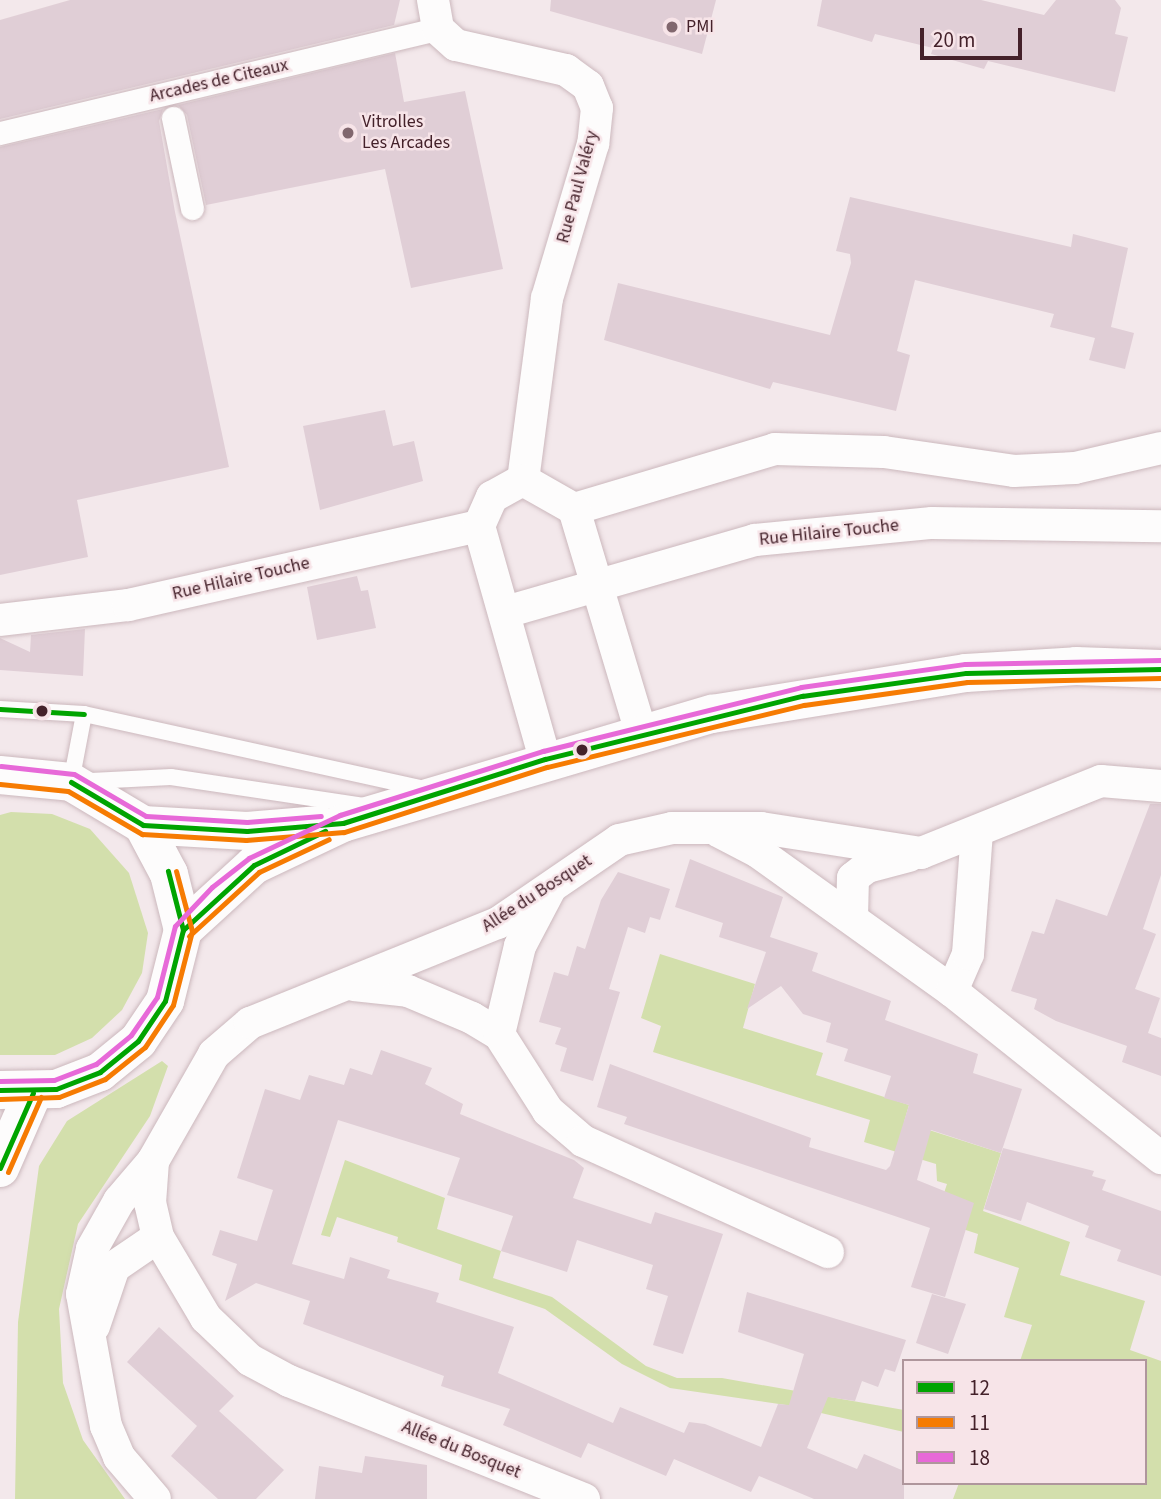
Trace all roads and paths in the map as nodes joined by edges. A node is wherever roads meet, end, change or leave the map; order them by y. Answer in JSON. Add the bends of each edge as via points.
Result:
{"nodes":[{"id":1,"x":436,"y":15,"type":"edge"},
{"id":2,"x":170,"y":104,"type":"junction"},
{"id":3,"x":0,"y":133,"type":"edge"},
{"id":4,"x":192,"y":208,"type":"dead end"},
{"id":5,"x":1161,"y":448,"type":"edge"},
{"id":6,"x":523,"y":480,"type":"junction"},
{"id":7,"x":575,"y":509,"type":"junction"},
{"id":8,"x":479,"y":526,"type":"junction"},
{"id":9,"x":1161,"y":526,"type":"edge"},
{"id":10,"x":593,"y":587,"type":"junction"},
{"id":11,"x":506,"y":612,"type":"junction"},
{"id":12,"x":0,"y":620,"type":"edge"},
{"id":13,"x":1161,"y":669,"type":"edge"},
{"id":14,"x":0,"y":709,"type":"edge"},
{"id":15,"x":84,"y":714,"type":"junction"},
{"id":16,"x":642,"y":733,"type":"junction"},
{"id":17,"x":545,"y":759,"type":"junction"},
{"id":18,"x":0,"y":775,"type":"edge"},
{"id":19,"x":71,"y":782,"type":"junction"},
{"id":20,"x":1161,"y":786,"type":"edge"},
{"id":21,"x":442,"y":793,"type":"junction"},
{"id":22,"x":384,"y":809,"type":"junction"},
{"id":23,"x":343,"y":823,"type":"junction"},
{"id":24,"x":143,"y":825,"type":"junction"},
{"id":25,"x":715,"y":830,"type":"junction"},
{"id":26,"x":977,"y":832,"type":"junction"},
{"id":27,"x":921,"y":853,"type":"junction"},
{"id":28,"x":554,"y":882,"type":"junction"},
{"id":29,"x":852,"y":918,"type":"junction"},
{"id":30,"x":183,"y":930,"type":"junction"},
{"id":31,"x":342,"y":985,"type":"junction"},
{"id":32,"x":952,"y":991,"type":"junction"},
{"id":33,"x":499,"y":1034,"type":"junction"},
{"id":34,"x":17,"y":1092,"type":"edge"},
{"id":35,"x":1161,"y":1158,"type":"edge"},
{"id":36,"x":153,"y":1161,"type":"junction"},
{"id":37,"x":0,"y":1168,"type":"edge"},
{"id":38,"x":158,"y":1237,"type":"junction"},
{"id":39,"x":828,"y":1252,"type":"dead end"},
{"id":40,"x":91,"y":1337,"type":"junction"},
{"id":41,"x":155,"y":1499,"type":"edge"},
{"id":42,"x":584,"y":1499,"type":"edge"}],
"edges":[{"from":1,"to":2,"type":"street","name":"Arcades de Citeaux"},
{"from":1,"to":6,"type":"street","name":"Rue Paul Valéry","via":[[456,45],[566,70],[588,86],[597,108],[593,144],[547,298]]},
{"from":2,"to":3,"type":"street","name":"Arcades de Citeaux"},
{"from":2,"to":4,"type":"street"},
{"from":5,"to":7,"type":"street","via":[[1075,468],[1014,471],[884,452],[775,449]]},
{"from":6,"to":7,"type":"street"},
{"from":6,"to":8,"type":"street","via":[[492,497]]},
{"from":7,"to":10,"type":"street"},
{"from":8,"to":11,"type":"street"},
{"from":8,"to":12,"type":"street","name":"Rue Hilaire Touche","via":[[128,605]]},
{"from":9,"to":10,"type":"street","name":"Rue Hilaire Touche","via":[[932,523],[755,540]]},
{"from":10,"to":11,"type":"street","name":"Rue Hilaire Touche"},
{"from":10,"to":16,"type":"street"},
{"from":11,"to":17,"type":"street"},
{"from":13,"to":16,"type":"main road","via":[[1076,666],[966,673],[802,696]]},
{"from":14,"to":15,"type":"lane"},
{"from":15,"to":19,"type":"lane"},
{"from":15,"to":21,"type":"lane"},
{"from":16,"to":17,"type":"main road"},
{"from":17,"to":21,"type":"main road"},
{"from":18,"to":19,"type":"main road"},
{"from":19,"to":22,"type":"lane","via":[[171,777]]},
{"from":19,"to":24,"type":"main road"},
{"from":20,"to":26,"type":"street","name":"Allée du Bosquet","via":[[1101,781]]},
{"from":21,"to":22,"type":"main road"},
{"from":22,"to":23,"type":"main road"},
{"from":23,"to":24,"type":"main road","via":[[247,831]]},
{"from":23,"to":30,"type":"main road","via":[[254,865]]},
{"from":24,"to":30,"type":"main road","via":[[169,874]]},
{"from":25,"to":27,"type":"street","name":"Allée du Bosquet","via":[[761,828]]},
{"from":25,"to":28,"type":"street","name":"Allée du Bosquet","via":[[672,828],[619,841]]},
{"from":25,"to":29,"type":"street","via":[[737,838]]},
{"from":26,"to":27,"type":"street","name":"Allée du Bosquet"},
{"from":26,"to":32,"type":"street","via":[[968,954]]},
{"from":27,"to":29,"type":"street","name":"Allée du Bosquet","via":[[867,867],[853,878]]},
{"from":28,"to":31,"type":"street","name":"Allée du Bosquet","via":[[498,923]]},
{"from":28,"to":33,"type":"street","via":[[520,946]]},
{"from":29,"to":32,"type":"street"},
{"from":30,"to":34,"type":"main road","via":[[165,1001],[138,1041],[100,1072]]},
{"from":31,"to":33,"type":"street","via":[[436,999]]},
{"from":31,"to":36,"type":"street","name":"Allée du Bosquet","via":[[250,1023],[214,1054]]},
{"from":32,"to":35,"type":"street"},
{"from":33,"to":39,"type":"street","via":[[548,1111],[583,1140]]},
{"from":34,"to":37,"type":"main road"},
{"from":36,"to":38,"type":"street","name":"Allée du Bosquet","via":[[150,1203]]},
{"from":36,"to":40,"type":"street","name":"Allée du Bosquet","via":[[119,1201],[92,1249],[82,1294]]},
{"from":38,"to":40,"type":"street","name":"Allée du Bosquet","via":[[114,1267]]},
{"from":38,"to":42,"type":"street","name":"Allée du Bosquet","via":[[206,1318],[250,1360]]},
{"from":40,"to":41,"type":"street","name":"Allée du Bosquet","via":[[106,1426],[119,1457]]}]}
